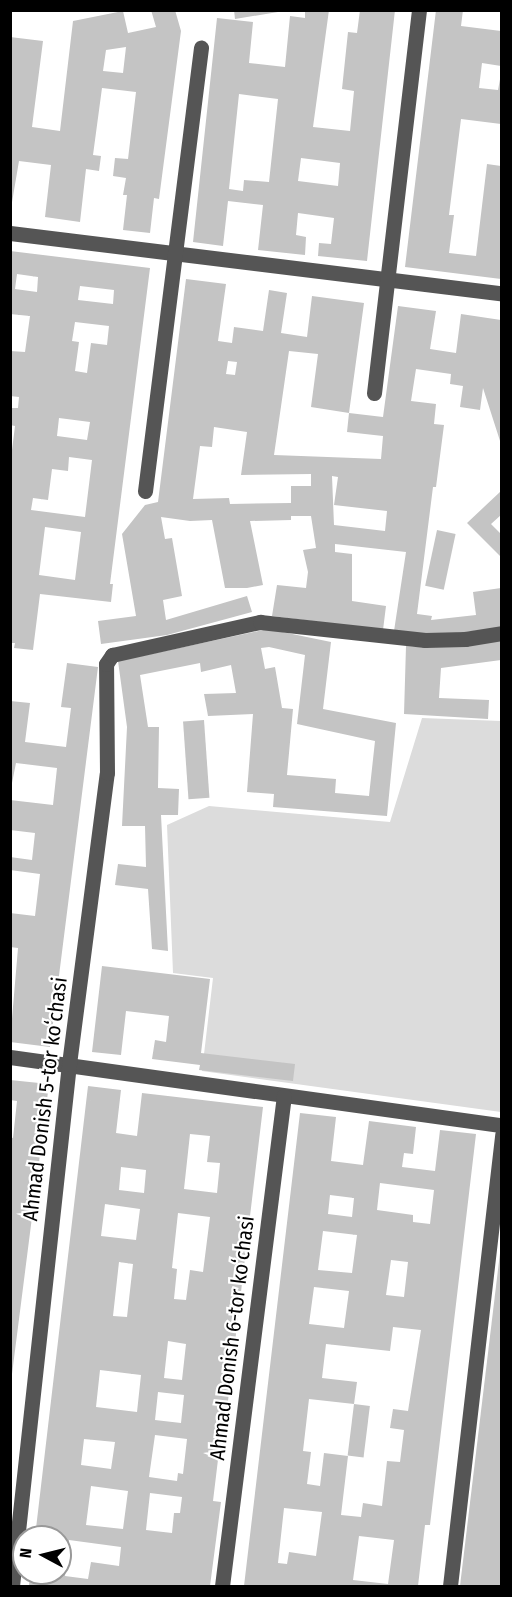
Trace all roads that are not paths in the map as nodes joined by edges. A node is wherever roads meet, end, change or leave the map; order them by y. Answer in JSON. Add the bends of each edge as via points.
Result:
{"nodes":[{"id":1,"x":419,"y":10,"type":"edge"},
{"id":2,"x":201,"y":48,"type":"dead end"},
{"id":3,"x":10,"y":233,"type":"edge"},
{"id":4,"x":177,"y":254,"type":"junction"},
{"id":5,"x":387,"y":281,"type":"junction"},
{"id":6,"x":501,"y":293,"type":"edge"},
{"id":7,"x":374,"y":393,"type":"dead end"},
{"id":8,"x":145,"y":491,"type":"dead end"},
{"id":9,"x":501,"y":633,"type":"edge"},
{"id":10,"x":10,"y":1057,"type":"edge"},
{"id":11,"x":69,"y":1064,"type":"junction"},
{"id":12,"x":284,"y":1096,"type":"junction"},
{"id":13,"x":501,"y":1125,"type":"edge"},
{"id":14,"x":501,"y":1134,"type":"edge"},
{"id":15,"x":12,"y":1587,"type":"edge"},
{"id":16,"x":222,"y":1587,"type":"edge"},
{"id":17,"x":450,"y":1587,"type":"edge"}],
"edges":[{"from":1,"to":5,"type":"street"},
{"from":2,"to":4,"type":"street"},
{"from":3,"to":4,"type":"street"},
{"from":4,"to":5,"type":"street"},
{"from":4,"to":8,"type":"street"},
{"from":5,"to":6,"type":"street"},
{"from":5,"to":7,"type":"street"},
{"from":9,"to":11,"type":"street","name":"Ahmad Donish 5-tor koʻchasi","via":[[425,640],[260,622],[112,655],[106,664],[108,773]]},
{"from":10,"to":11,"type":"street"},
{"from":11,"to":12,"type":"street"},
{"from":11,"to":15,"type":"street","name":"Ahmad Donish 5-tor koʻchasi"},
{"from":12,"to":13,"type":"street"},
{"from":12,"to":16,"type":"street","name":"Ahmad Donish 6-tor koʻchasi"},
{"from":14,"to":17,"type":"street"}]}
